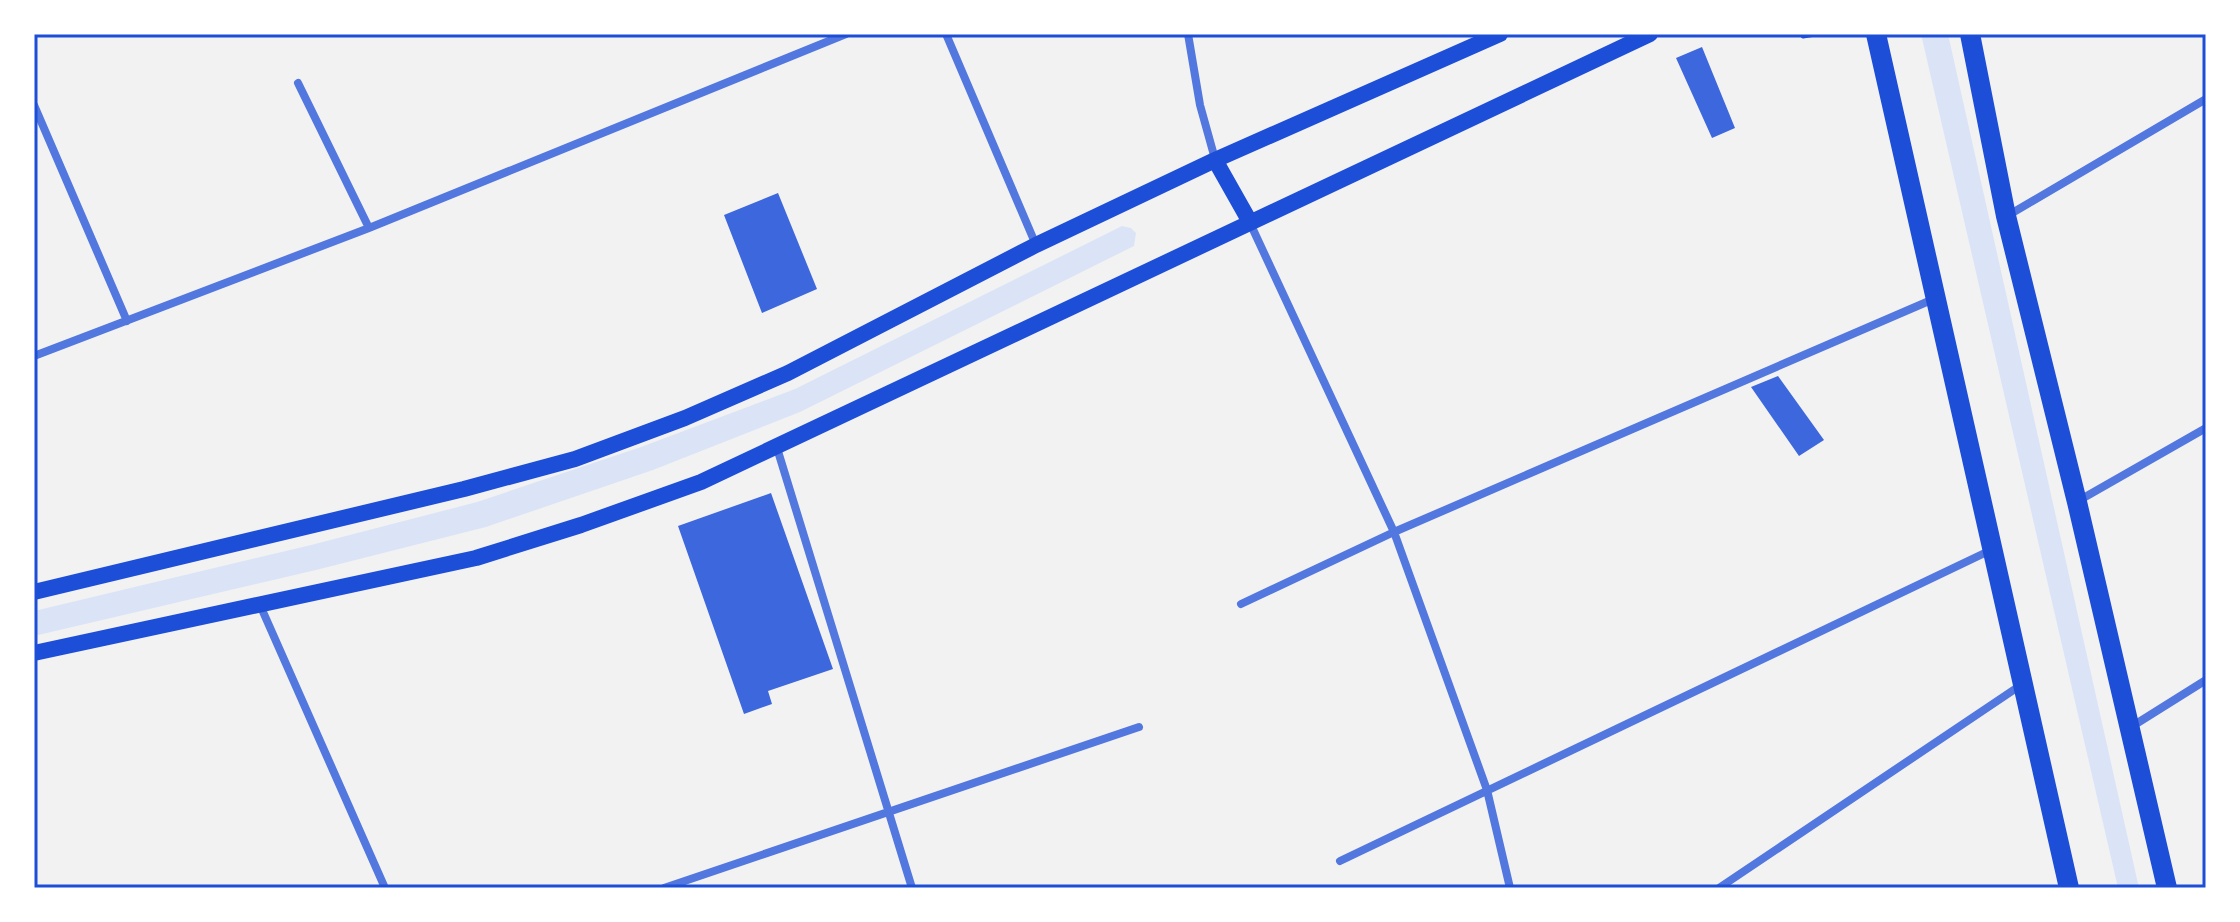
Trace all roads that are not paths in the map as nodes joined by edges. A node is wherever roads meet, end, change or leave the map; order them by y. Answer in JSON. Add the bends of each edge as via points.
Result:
{"nodes":[{"id":1,"x":846,"y":34,"type":"edge"},
{"id":2,"x":946,"y":34,"type":"edge"},
{"id":3,"x":1188,"y":34,"type":"edge"},
{"id":4,"x":1500,"y":34,"type":"edge"},
{"id":5,"x":1650,"y":34,"type":"edge"},
{"id":6,"x":1876,"y":34,"type":"edge"},
{"id":7,"x":1970,"y":34,"type":"edge"},
{"id":8,"x":298,"y":83,"type":"dead end"},
{"id":9,"x":2206,"y":99,"type":"edge"},
{"id":10,"x":34,"y":105,"type":"edge"},
{"id":11,"x":1215,"y":160,"type":"junction"},
{"id":12,"x":2006,"y":216,"type":"junction"},
{"id":13,"x":1250,"y":222,"type":"junction"},
{"id":14,"x":369,"y":228,"type":"junction"},
{"id":15,"x":1036,"y":245,"type":"junction"},
{"id":16,"x":1937,"y":298,"type":"junction"},
{"id":17,"x":127,"y":321,"type":"junction"},
{"id":18,"x":34,"y":356,"type":"edge"},
{"id":19,"x":2206,"y":428,"type":"edge"},
{"id":20,"x":777,"y":448,"type":"junction"},
{"id":21,"x":2077,"y":502,"type":"junction"},
{"id":22,"x":1394,"y":532,"type":"junction"},
{"id":23,"x":1992,"y":550,"type":"junction"},
{"id":24,"x":34,"y":592,"type":"edge"},
{"id":25,"x":1241,"y":604,"type":"dead end"},
{"id":26,"x":260,"y":605,"type":"junction"},
{"id":27,"x":34,"y":653,"type":"edge"},
{"id":28,"x":2206,"y":680,"type":"edge"},
{"id":29,"x":2022,"y":684,"type":"junction"},
{"id":30,"x":1139,"y":727,"type":"dead end"},
{"id":31,"x":2130,"y":727,"type":"junction"},
{"id":32,"x":1487,"y":790,"type":"junction"},
{"id":33,"x":887,"y":812,"type":"junction"},
{"id":34,"x":1340,"y":861,"type":"dead end"},
{"id":35,"x":385,"y":888,"type":"edge"},
{"id":36,"x":664,"y":888,"type":"edge"},
{"id":37,"x":912,"y":888,"type":"edge"},
{"id":38,"x":1510,"y":888,"type":"edge"},
{"id":39,"x":1719,"y":888,"type":"edge"},
{"id":40,"x":2069,"y":888,"type":"edge"},
{"id":41,"x":2167,"y":888,"type":"edge"}],
"edges":[{"from":1,"to":14,"type":"street"},
{"from":2,"to":15,"type":"street"},
{"from":3,"to":11,"type":"street"},
{"from":4,"to":11,"type":"main road"},
{"from":5,"to":13,"type":"main road"},
{"from":6,"to":16,"type":"main road"},
{"from":7,"to":12,"type":"main road"},
{"from":8,"to":14,"type":"street"},
{"from":9,"to":12,"type":"street"},
{"from":10,"to":17,"type":"street"},
{"from":11,"to":13,"type":"main road"},
{"from":11,"to":15,"type":"main road"},
{"from":12,"to":21,"type":"main road"},
{"from":13,"to":20,"type":"main road"},
{"from":13,"to":22,"type":"street"},
{"from":14,"to":17,"type":"street"},
{"from":15,"to":24,"type":"main road","via":[[788,373],[575,459]]},
{"from":16,"to":22,"type":"street"},
{"from":16,"to":23,"type":"main road"},
{"from":17,"to":18,"type":"street"},
{"from":19,"to":21,"type":"street"},
{"from":20,"to":26,"type":"main road","via":[[701,482],[476,558]]},
{"from":20,"to":33,"type":"street"},
{"from":21,"to":31,"type":"main road"},
{"from":22,"to":25,"type":"street"},
{"from":22,"to":32,"type":"street"},
{"from":23,"to":29,"type":"main road"},
{"from":23,"to":32,"type":"street"},
{"from":26,"to":27,"type":"main road"},
{"from":26,"to":35,"type":"street"},
{"from":28,"to":31,"type":"street"},
{"from":29,"to":39,"type":"street"},
{"from":29,"to":40,"type":"main road"},
{"from":30,"to":33,"type":"street"},
{"from":31,"to":41,"type":"main road"},
{"from":32,"to":34,"type":"street"},
{"from":32,"to":38,"type":"street"},
{"from":33,"to":36,"type":"street"},
{"from":33,"to":37,"type":"street"}]}
